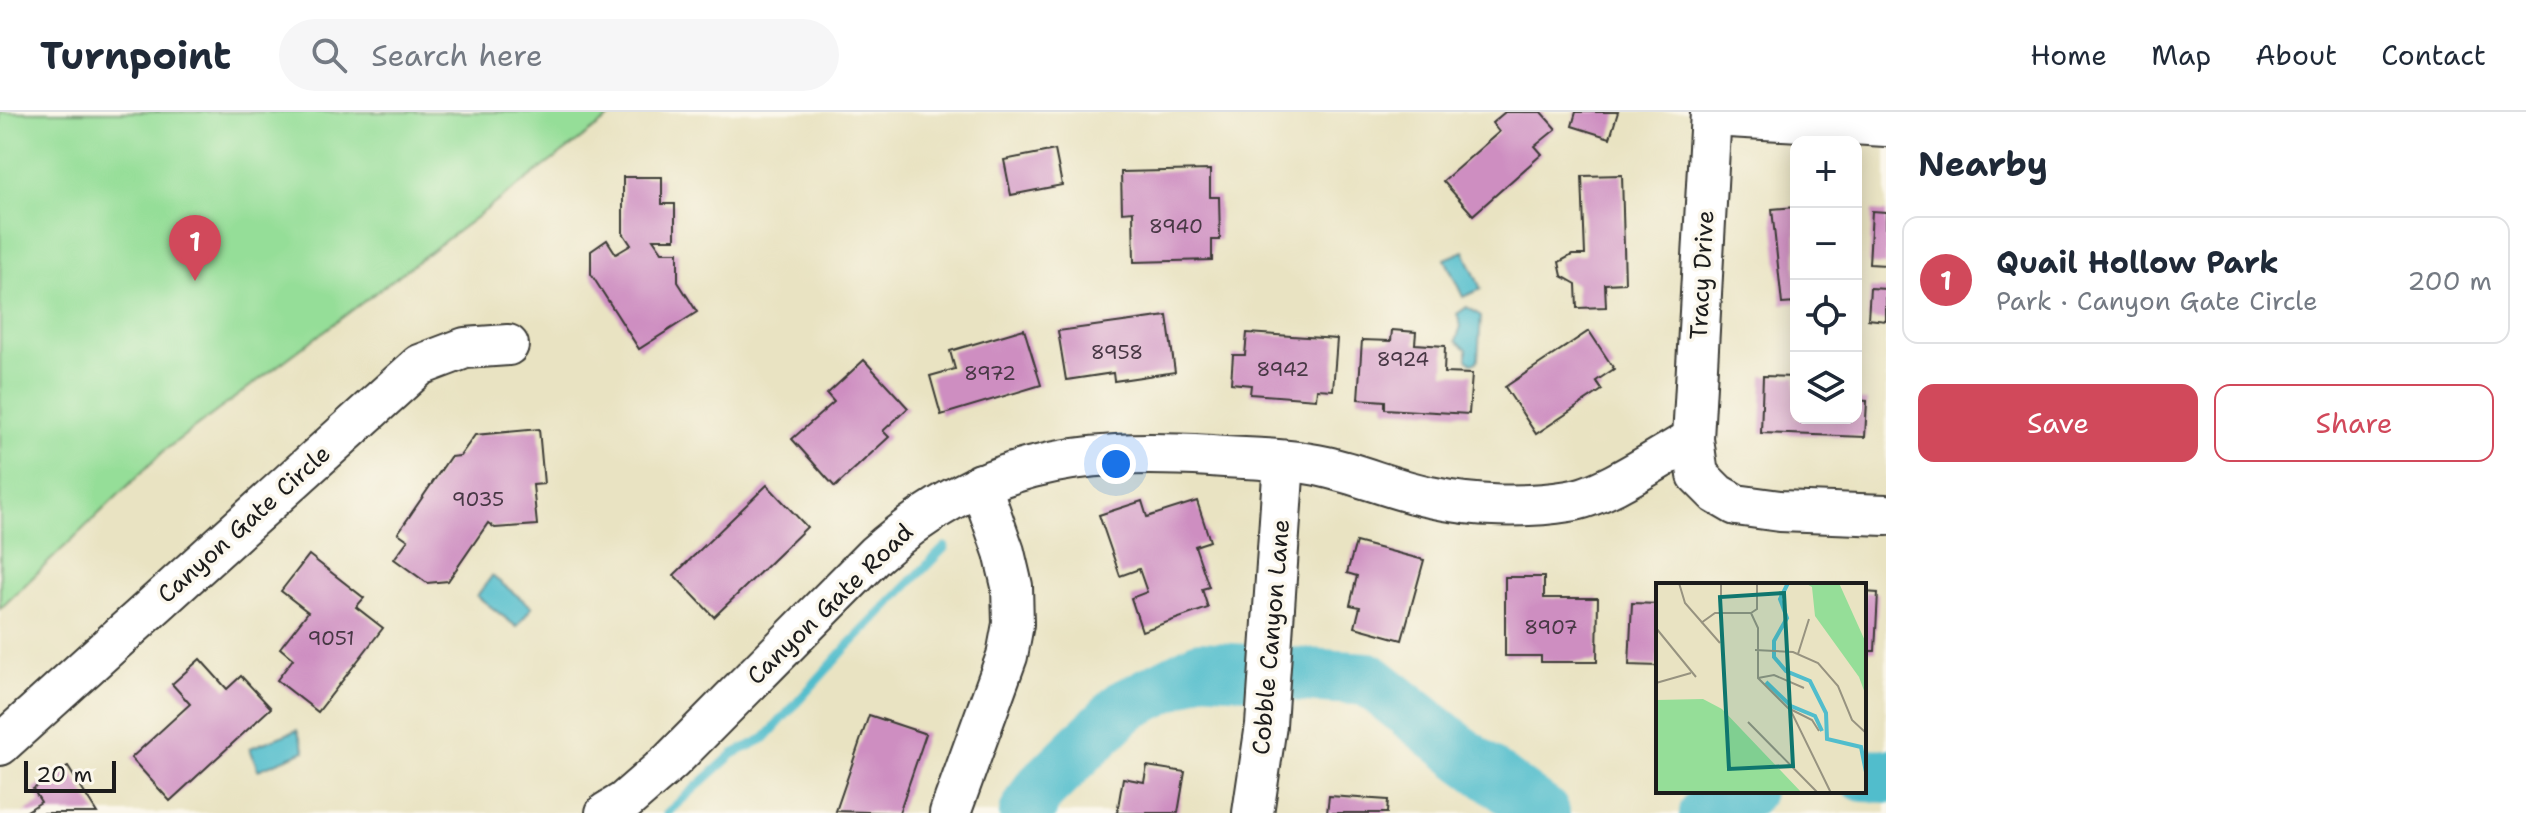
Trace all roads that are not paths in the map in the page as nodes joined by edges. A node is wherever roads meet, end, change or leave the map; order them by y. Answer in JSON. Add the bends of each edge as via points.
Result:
{"nodes":[{"id":1,"x":1711,"y":114,"type":"edge"},
{"id":2,"x":1886,"y":126,"type":"edge"},
{"id":3,"x":508,"y":345,"type":"dead end"},
{"id":4,"x":1693,"y":439,"type":"junction"},
{"id":5,"x":1284,"y":461,"type":"junction"},
{"id":6,"x":980,"y":484,"type":"junction"},
{"id":7,"x":1886,"y":515,"type":"edge"},
{"id":8,"x":0,"y":745,"type":"edge"},
{"id":9,"x":618,"y":809,"type":"edge"},
{"id":10,"x":950,"y":813,"type":"edge"},
{"id":11,"x":1253,"y":813,"type":"edge"}],
"edges":[{"from":1,"to":2,"type":"street"},
{"from":1,"to":4,"type":"street","name":"Tracy Drive"},
{"from":3,"to":8,"type":"street","name":"Canyon Gate Circle","via":[[465,348],[420,365]]},
{"from":4,"to":5,"type":"street","name":"Canyon Gate Road","via":[[1573,501],[1522,505],[1431,497],[1356,474]]},
{"from":4,"to":7,"type":"street","name":"Tracy Drive","via":[[1698,475],[1736,505]]},
{"from":5,"to":6,"type":"street","name":"Canyon Gate Road","via":[[1092,455],[1033,465]]},
{"from":5,"to":11,"type":"street","name":"Cobble Canyon Lane","via":[[1266,725]]},
{"from":6,"to":9,"type":"street","name":"Canyon Gate Road","via":[[938,505],[875,555]]},
{"from":6,"to":10,"type":"street","via":[[1004,552],[1013,624],[1007,656]]}]}
